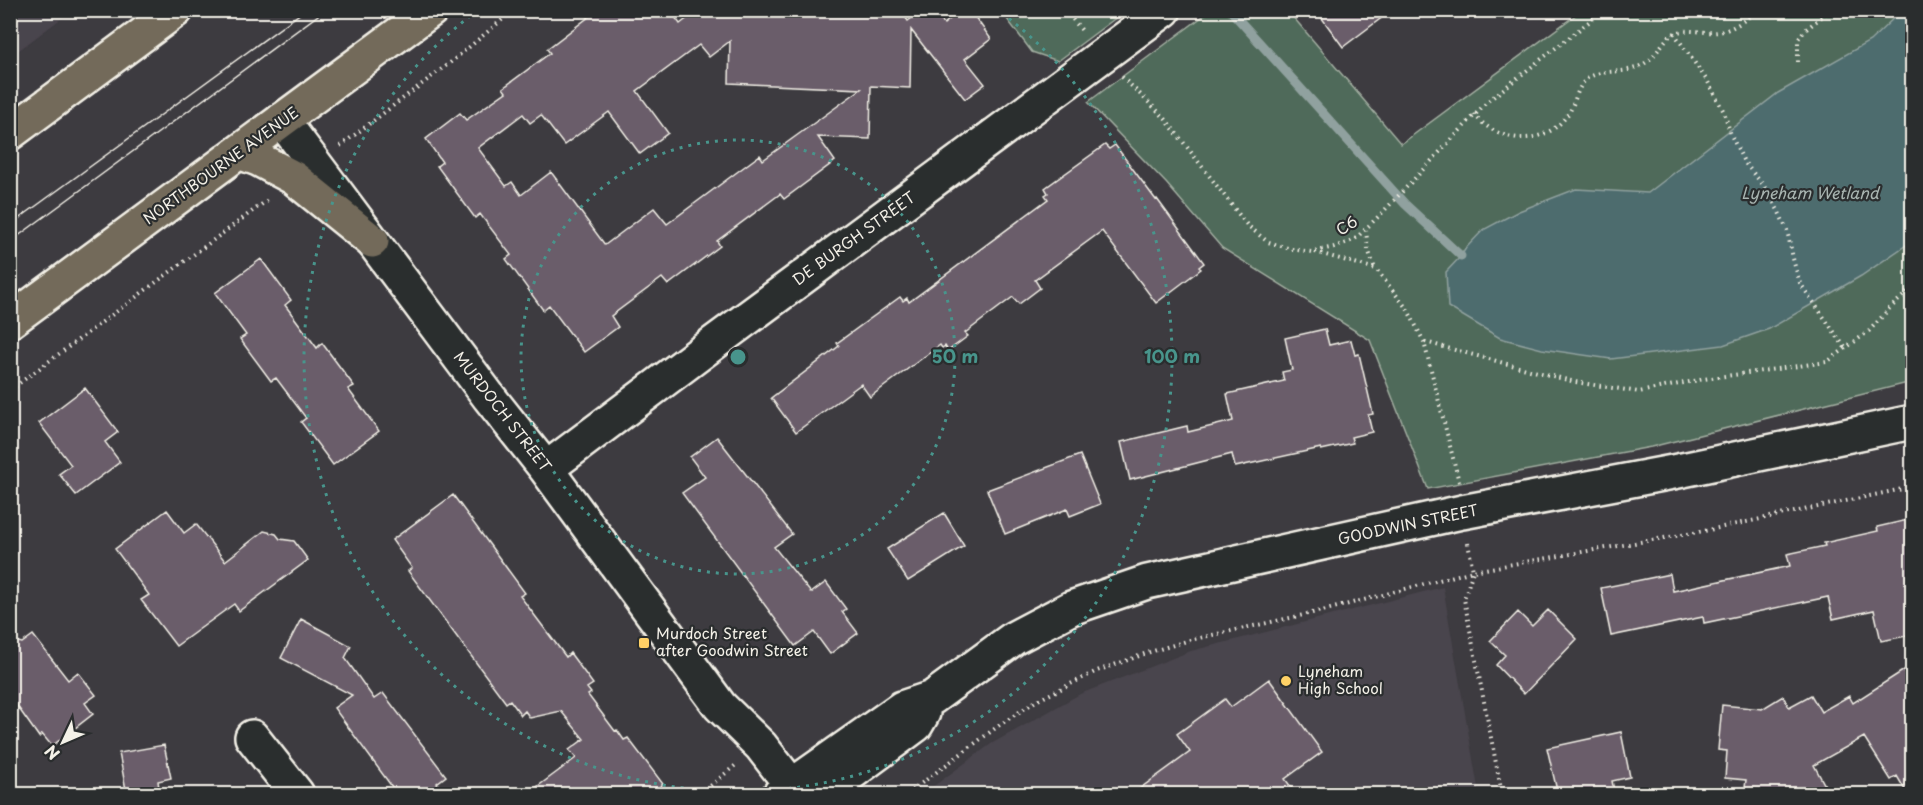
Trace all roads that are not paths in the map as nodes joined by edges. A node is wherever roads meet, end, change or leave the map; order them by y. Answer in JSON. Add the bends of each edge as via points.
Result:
{"nodes":[{"id":1,"x":176,"y":10,"type":"edge"},
{"id":2,"x":200,"y":10,"type":"edge"},
{"id":3,"x":431,"y":10,"type":"edge"},
{"id":4,"x":1164,"y":10,"type":"edge"},
{"id":5,"x":80,"y":81,"type":"junction"},
{"id":6,"x":282,"y":120,"type":"junction"},
{"id":7,"x":10,"y":133,"type":"edge"},
{"id":8,"x":239,"y":153,"type":"junction"},
{"id":9,"x":372,"y":241,"type":"junction"},
{"id":10,"x":10,"y":321,"type":"edge"},
{"id":11,"x":1912,"y":422,"type":"edge"},
{"id":12,"x":546,"y":469,"type":"junction"},
{"id":13,"x":932,"y":698,"type":"junction"},
{"id":14,"x":252,"y":737,"type":"dead end"},
{"id":15,"x":785,"y":792,"type":"edge"},
{"id":16,"x":297,"y":795,"type":"edge"},
{"id":17,"x":823,"y":795,"type":"edge"}],
"edges":[{"from":1,"to":5,"type":"highway"},
{"from":2,"to":5,"type":"highway"},
{"from":3,"to":6,"type":"highway","name":"NORTHBOURNE AVENUE"},
{"from":4,"to":12,"type":"street","name":"DE BURGH STREET"},
{"from":5,"to":7,"type":"highway"},
{"from":6,"to":8,"type":"highway","name":"NORTHBOURNE AVENUE"},
{"from":6,"to":9,"type":"street","name":"MURDOCH STREET"},
{"from":8,"to":9,"type":"highway","via":[[294,178]]},
{"from":8,"to":10,"type":"highway","name":"NORTHBOURNE AVENUE"},
{"from":9,"to":12,"type":"street","name":"MURDOCH STREET"},
{"from":11,"to":13,"type":"street","name":"GOODWIN STREET","via":[[1462,512],[1147,582],[1071,608],[1014,638]]},
{"from":12,"to":15,"type":"street","name":"MURDOCH STREET","via":[[720,706],[744,758]]},
{"from":13,"to":15,"type":"street","name":"GOODWIN STREET","via":[[902,708]]},
{"from":13,"to":17,"type":"street","name":"GOODWIN STREET","via":[[916,725]]},
{"from":14,"to":16,"type":"street"}]}
